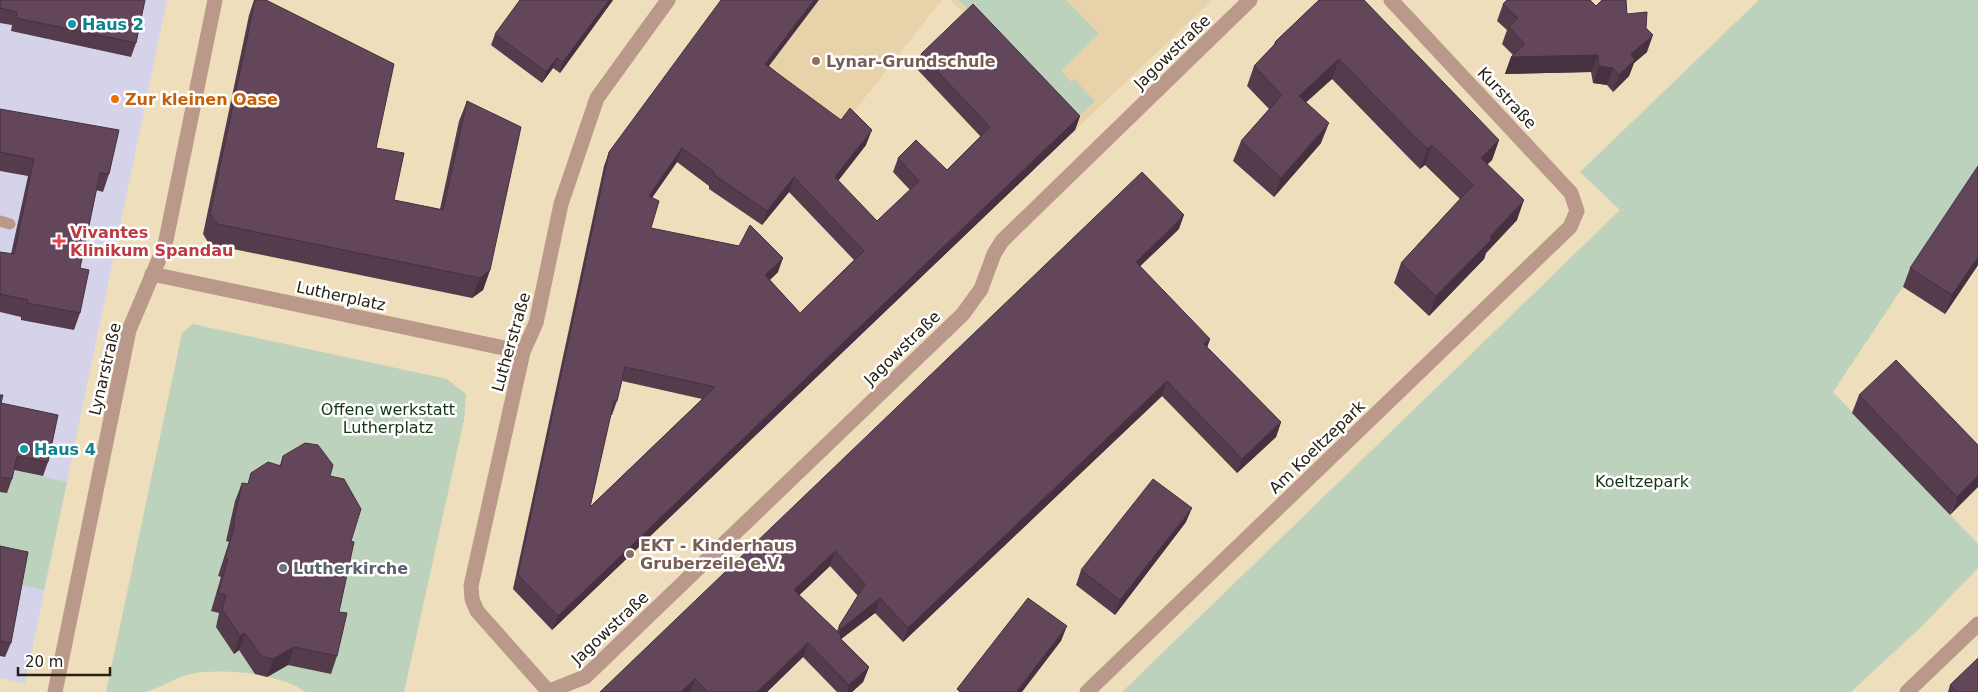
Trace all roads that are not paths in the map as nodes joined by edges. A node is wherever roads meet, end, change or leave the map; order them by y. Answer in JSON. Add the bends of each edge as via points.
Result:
{"nodes":[{"id":1,"x":215,"y":0,"type":"edge"},
{"id":2,"x":668,"y":0,"type":"edge"},
{"id":3,"x":1250,"y":0,"type":"edge"},
{"id":4,"x":1391,"y":0,"type":"edge"},
{"id":5,"x":1570,"y":227,"type":"joint"},
{"id":6,"x":152,"y":274,"type":"junction"},
{"id":7,"x":523,"y":352,"type":"junction"},
{"id":8,"x":1978,"y":624,"type":"edge"},
{"id":9,"x":55,"y":692,"type":"edge"},
{"id":10,"x":548,"y":692,"type":"edge"},
{"id":11,"x":1087,"y":692,"type":"edge"},
{"id":12,"x":1907,"y":692,"type":"edge"}],
"edges":[{"from":1,"to":6,"type":"street","name":"Lynarstraße","via":[[165,245]]},
{"from":2,"to":7,"type":"street","name":"Lutherstraße","via":[[597,98],[561,204],[536,323]]},
{"from":3,"to":10,"type":"street","name":"Jagowstraße","via":[[1002,241],[981,289],[963,314],[585,677]]},
{"from":4,"to":5,"type":"street","name":"Kurstraße","via":[[1571,192],[1578,211]]},
{"from":5,"to":11,"type":"street","name":"Am Koeltzepark"},
{"from":6,"to":7,"type":"street","name":"Lutherplatz"},
{"from":6,"to":9,"type":"street","name":"Lynarstraße","via":[[129,330]]},
{"from":7,"to":10,"type":"street","name":"Lutherstraße","via":[[471,586],[477,611]]},
{"from":8,"to":12,"type":"street"}]}
